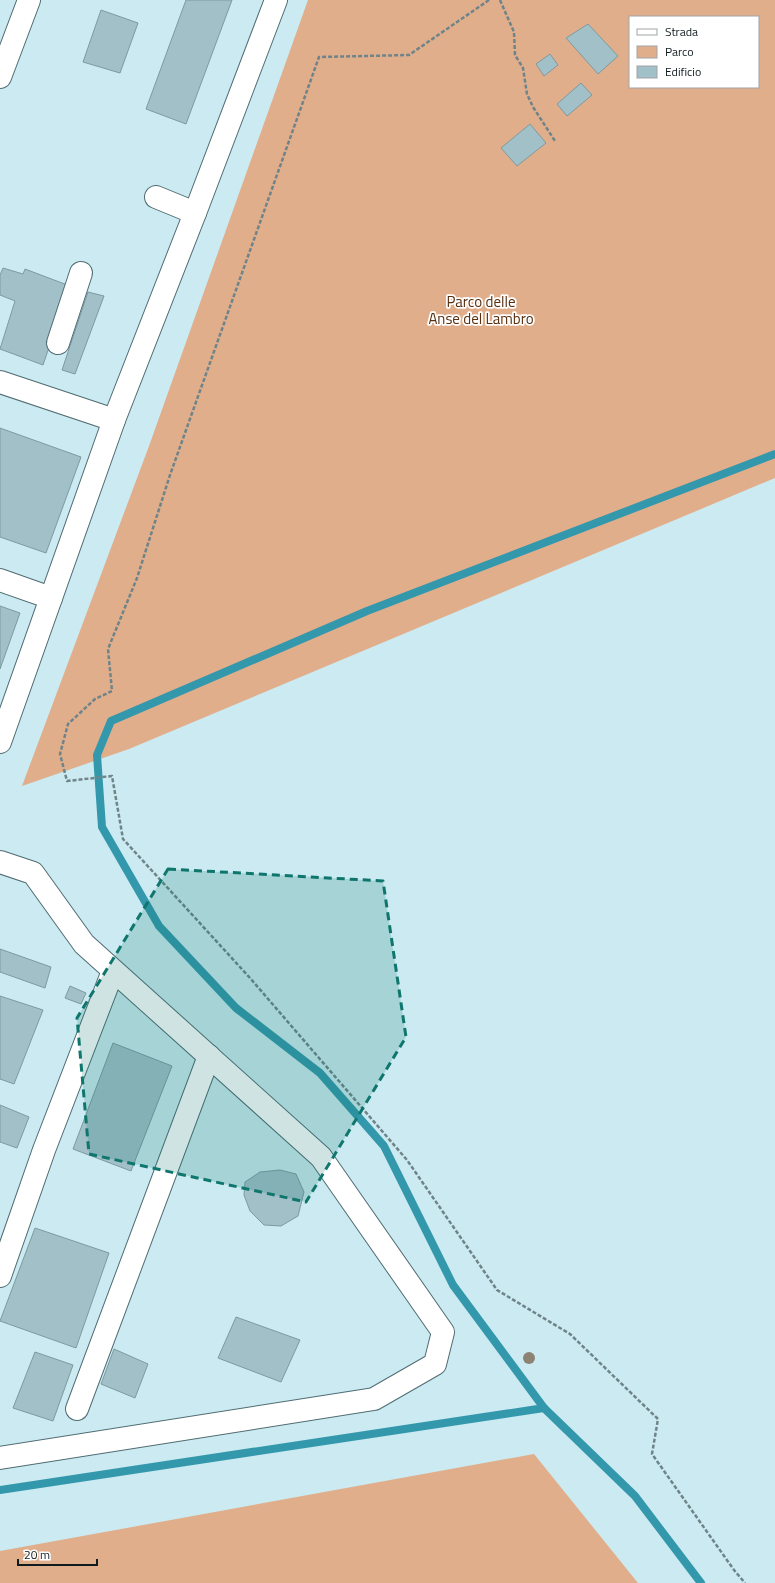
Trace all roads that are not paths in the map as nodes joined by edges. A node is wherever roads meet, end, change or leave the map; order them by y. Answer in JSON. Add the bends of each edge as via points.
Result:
{"nodes":[{"id":1,"x":29,"y":0,"type":"edge"},
{"id":2,"x":276,"y":0,"type":"edge"},
{"id":3,"x":0,"y":77,"type":"edge"},
{"id":4,"x":156,"y":196,"type":"dead end"},
{"id":5,"x":194,"y":213,"type":"junction"},
{"id":6,"x":81,"y":273,"type":"dead end"},
{"id":7,"x":58,"y":343,"type":"dead end"},
{"id":8,"x":0,"y":382,"type":"edge"},
{"id":9,"x":114,"y":420,"type":"junction"},
{"id":10,"x":0,"y":580,"type":"edge"},
{"id":11,"x":52,"y":598,"type":"junction"},
{"id":12,"x":0,"y":742,"type":"edge"},
{"id":13,"x":0,"y":862,"type":"edge"},
{"id":14,"x":113,"y":971,"type":"junction"},
{"id":15,"x":209,"y":1056,"type":"junction"},
{"id":16,"x":0,"y":1276,"type":"edge"},
{"id":17,"x":77,"y":1410,"type":"dead end"},
{"id":18,"x":0,"y":1458,"type":"edge"}],
"edges":[{"from":1,"to":3,"type":"lane"},
{"from":2,"to":5,"type":"lane"},
{"from":4,"to":5,"type":"lane"},
{"from":5,"to":9,"type":"lane"},
{"from":6,"to":7,"type":"lane"},
{"from":8,"to":9,"type":"lane"},
{"from":9,"to":11,"type":"lane"},
{"from":10,"to":11,"type":"lane"},
{"from":11,"to":12,"type":"lane"},
{"from":13,"to":14,"type":"lane","via":[[33,873],[84,944]]},
{"from":14,"to":15,"type":"lane"},
{"from":14,"to":16,"type":"lane","via":[[44,1150]]},
{"from":15,"to":17,"type":"lane"},
{"from":15,"to":18,"type":"lane","via":[[321,1157],[443,1332],[435,1364],[374,1399]]}]}
